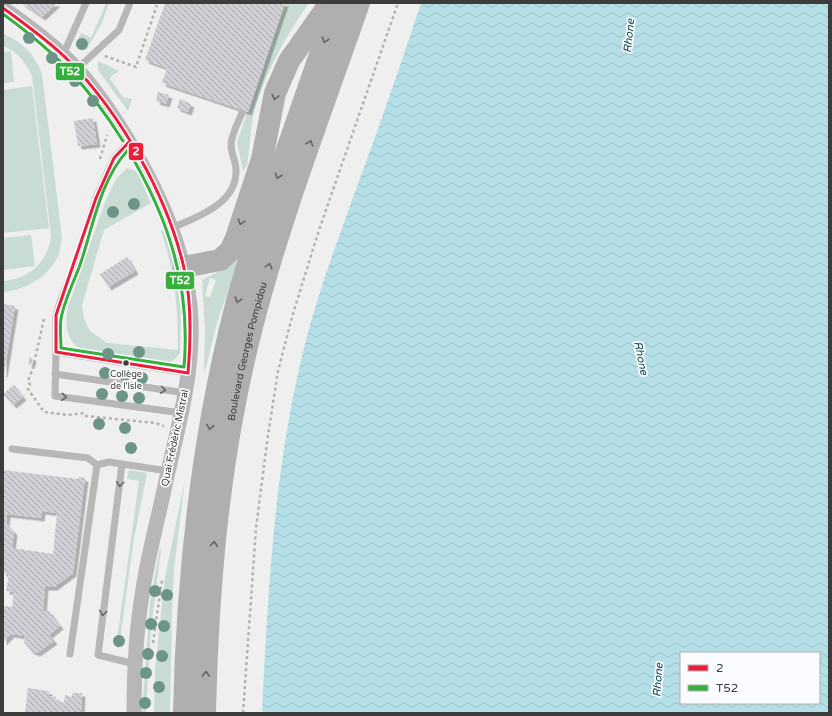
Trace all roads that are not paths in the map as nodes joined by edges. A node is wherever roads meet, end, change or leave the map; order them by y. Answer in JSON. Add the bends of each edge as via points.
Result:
{"nodes":[{"id":1,"x":86,"y":3,"type":"edge"},
{"id":2,"x":130,"y":3,"type":"edge"},
{"id":3,"x":330,"y":3,"type":"edge"},
{"id":4,"x":338,"y":3,"type":"edge"},
{"id":5,"x":359,"y":3,"type":"edge"},
{"id":6,"x":3,"y":8,"type":"edge"},
{"id":7,"x":63,"y":56,"type":"junction"},
{"id":8,"x":77,"y":69,"type":"junction"},
{"id":9,"x":242,"y":113,"type":"dead end"},
{"id":10,"x":129,"y":142,"type":"junction"},
{"id":11,"x":172,"y":228,"type":"junction"},
{"id":12,"x":184,"y":267,"type":"junction"},
{"id":13,"x":56,"y":352,"type":"junction"},
{"id":14,"x":188,"y":373,"type":"junction"},
{"id":15,"x":55,"y":374,"type":"junction"},
{"id":16,"x":186,"y":393,"type":"junction"},
{"id":17,"x":182,"y":413,"type":"junction"},
{"id":18,"x":12,"y":449,"type":"dead end"},
{"id":19,"x":122,"y":464,"type":"junction"},
{"id":20,"x":97,"y":465,"type":"junction"},
{"id":21,"x":168,"y":471,"type":"junction"},
{"id":22,"x":70,"y":654,"type":"dead end"},
{"id":23,"x":135,"y":664,"type":"junction"},
{"id":24,"x":134,"y":713,"type":"edge"},
{"id":25,"x":184,"y":713,"type":"edge"},
{"id":26,"x":205,"y":713,"type":"edge"}],
"edges":[{"from":1,"to":7,"type":"lane"},
{"from":2,"to":8,"type":"lane","via":[[119,30]]},
{"from":3,"to":12,"type":"main road","one_way":true,"via":[[289,60],[275,93],[262,159],[230,251],[220,260]]},
{"from":4,"to":25,"type":"main road","name":"Boulevard Georges Pompidou","one_way":true,"via":[[255,244],[235,308],[222,363],[202,473],[191,560]]},
{"from":26,"to":5,"type":"main road","name":"Boulevard Georges Pompidou","one_way":true,"via":[[214,538],[227,447],[245,356],[268,268]]},
{"from":6,"to":7,"type":"street","name":"Quai Frédéric Mistral"},
{"from":7,"to":8,"type":"street","name":"Quai Frédéric Mistral"},
{"from":8,"to":10,"type":"street","name":"Quai Frédéric Mistral","via":[[96,92]]},
{"from":9,"to":11,"type":"lane","via":[[231,144],[236,170],[234,184],[228,195],[211,209]]},
{"from":10,"to":11,"type":"street","name":"Quai Frédéric Mistral"},
{"from":10,"to":13,"type":"lane","via":[[114,158],[96,198],[76,263],[56,315]]},
{"from":11,"to":12,"type":"street","name":"Quai Frédéric Mistral"},
{"from":12,"to":14,"type":"street","name":"Quai Frédéric Mistral","via":[[191,321]]},
{"from":13,"to":14,"type":"lane"},
{"from":13,"to":15,"type":"lane"},
{"from":14,"to":16,"type":"street","name":"Quai Frédéric Mistral"},
{"from":15,"to":16,"type":"lane","one_way":true},
{"from":15,"to":17,"type":"lane","one_way":true,"via":[[55,396]]},
{"from":16,"to":17,"type":"street","name":"Quai Frédéric Mistral"},
{"from":17,"to":21,"type":"street","name":"Quai Frédéric Mistral"},
{"from":18,"to":20,"type":"lane","via":[[88,458]]},
{"from":19,"to":20,"type":"lane","via":[[109,462]]},
{"from":19,"to":21,"type":"lane"},
{"from":19,"to":23,"type":"lane","one_way":true,"via":[[98,655]]},
{"from":20,"to":22,"type":"lane"},
{"from":21,"to":23,"type":"street","name":"Quai Frédéric Mistral","via":[[143,587]]},
{"from":23,"to":24,"type":"street","name":"Quai Frédéric Mistral"}]}
